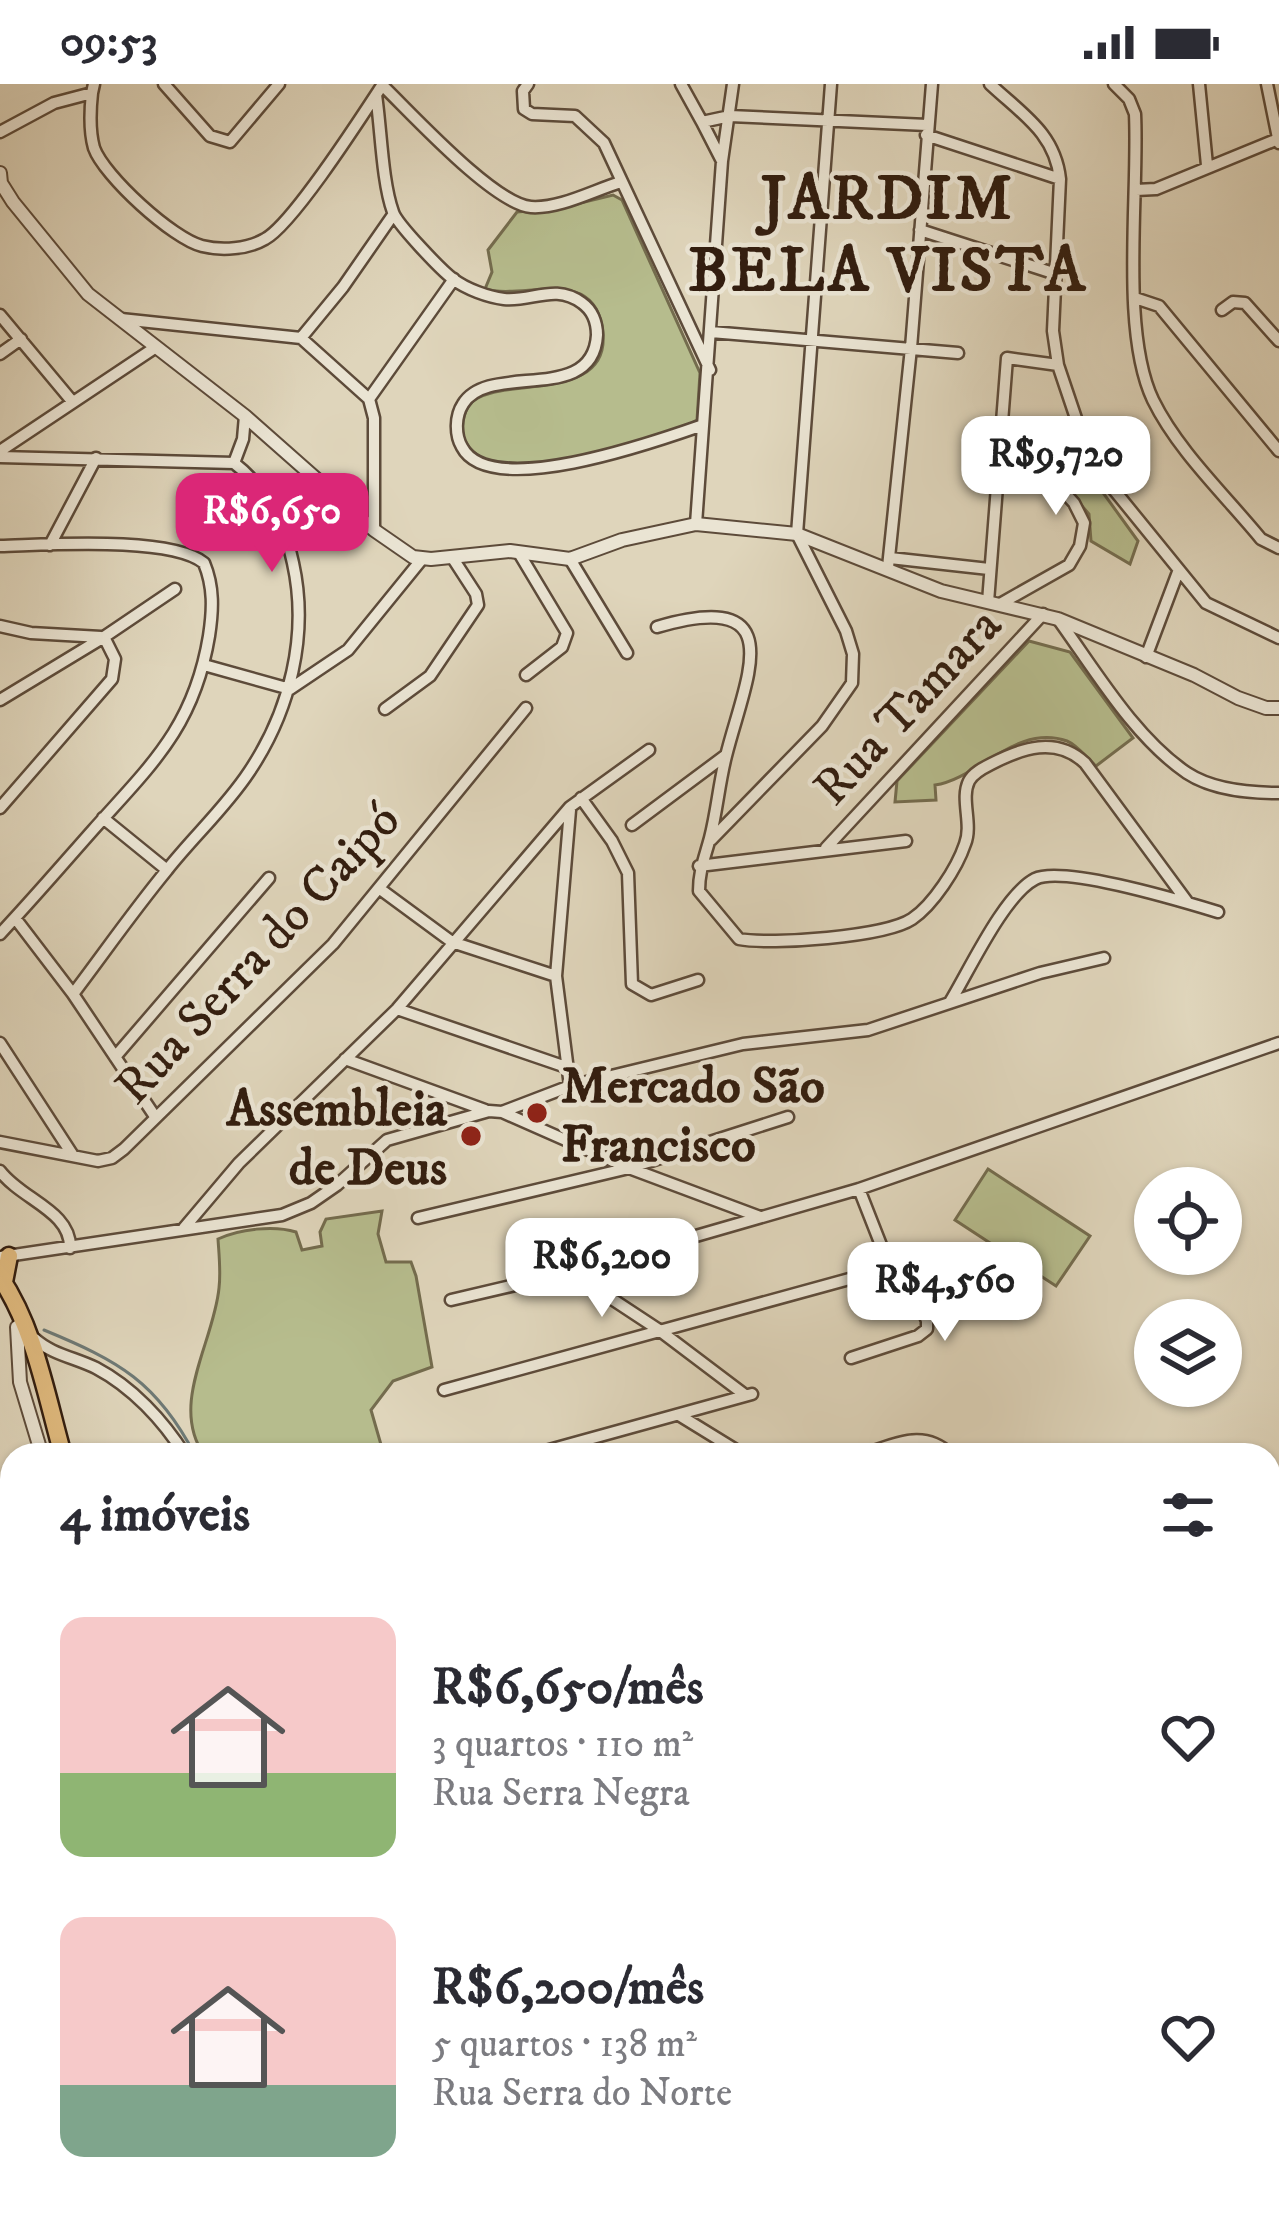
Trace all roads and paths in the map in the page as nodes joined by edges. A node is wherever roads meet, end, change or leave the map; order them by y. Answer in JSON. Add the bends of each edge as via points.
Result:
{"nodes":[{"id":1,"x":51,"y":84,"type":"edge"},
{"id":2,"x":164,"y":84,"type":"edge"},
{"id":3,"x":279,"y":84,"type":"edge"},
{"id":4,"x":528,"y":84,"type":"edge"},
{"id":5,"x":681,"y":84,"type":"edge"},
{"id":6,"x":733,"y":84,"type":"edge"},
{"id":7,"x":831,"y":84,"type":"edge"},
{"id":8,"x":932,"y":84,"type":"edge"},
{"id":9,"x":990,"y":84,"type":"edge"},
{"id":10,"x":1114,"y":84,"type":"edge"},
{"id":11,"x":1198,"y":84,"type":"edge"},
{"id":12,"x":1267,"y":84,"type":"edge"},
{"id":13,"x":93,"y":88,"type":"edge"},
{"id":14,"x":380,"y":88,"type":"edge"},
{"id":15,"x":54,"y":103,"type":"junction"},
{"id":16,"x":730,"y":116,"type":"junction"},
{"id":17,"x":828,"y":119,"type":"junction"},
{"id":18,"x":702,"y":122,"type":"junction"},
{"id":19,"x":926,"y":130,"type":"junction"},
{"id":20,"x":0,"y":132,"type":"edge"},
{"id":21,"x":1278,"y":141,"type":"edge"},
{"id":22,"x":722,"y":161,"type":"junction"},
{"id":23,"x":1207,"y":165,"type":"junction"},
{"id":24,"x":0,"y":173,"type":"edge"},
{"id":25,"x":1060,"y":179,"type":"junction"},
{"id":26,"x":620,"y":182,"type":"junction"},
{"id":27,"x":1,"y":185,"type":"edge"},
{"id":28,"x":1136,"y":190,"type":"junction"},
{"id":29,"x":394,"y":215,"type":"junction"},
{"id":30,"x":920,"y":230,"type":"junction"},
{"id":31,"x":1053,"y":273,"type":"junction"},
{"id":32,"x":454,"y":280,"type":"junction"},
{"id":33,"x":1135,"y":298,"type":"junction"},
{"id":34,"x":1222,"y":310,"type":"dead end"},
{"id":35,"x":713,"y":312,"type":"junction"},
{"id":36,"x":683,"y":314,"type":"junction"},
{"id":37,"x":0,"y":315,"type":"edge"},
{"id":38,"x":115,"y":318,"type":"junction"},
{"id":39,"x":711,"y":332,"type":"junction"},
{"id":40,"x":301,"y":338,"type":"junction"},
{"id":41,"x":811,"y":338,"type":"junction"},
{"id":42,"x":21,"y":339,"type":"junction"},
{"id":43,"x":1279,"y":341,"type":"edge"},
{"id":44,"x":156,"y":346,"type":"junction"},
{"id":45,"x":911,"y":348,"type":"junction"},
{"id":46,"x":958,"y":353,"type":"dead end"},
{"id":47,"x":0,"y":354,"type":"edge"},
{"id":48,"x":1058,"y":365,"type":"junction"},
{"id":49,"x":710,"y":370,"type":"junction"},
{"id":50,"x":369,"y":399,"type":"junction"},
{"id":51,"x":71,"y":400,"type":"junction"},
{"id":52,"x":245,"y":416,"type":"junction"},
{"id":53,"x":1000,"y":423,"type":"junction"},
{"id":54,"x":704,"y":425,"type":"junction"},
{"id":55,"x":1279,"y":451,"type":"edge"},
{"id":56,"x":0,"y":454,"type":"edge"},
{"id":57,"x":96,"y":458,"type":"junction"},
{"id":58,"x":234,"y":463,"type":"junction"},
{"id":59,"x":696,"y":524,"type":"junction"},
{"id":60,"x":374,"y":530,"type":"junction"},
{"id":61,"x":797,"y":534,"type":"junction"},
{"id":62,"x":50,"y":544,"type":"junction"},
{"id":63,"x":0,"y":546,"type":"edge"},
{"id":64,"x":1279,"y":548,"type":"edge"},
{"id":65,"x":519,"y":553,"type":"junction"},
{"id":66,"x":452,"y":557,"type":"junction"},
{"id":67,"x":422,"y":559,"type":"junction"},
{"id":68,"x":570,"y":559,"type":"junction"},
{"id":69,"x":889,"y":563,"type":"junction"},
{"id":70,"x":989,"y":569,"type":"junction"},
{"id":71,"x":1178,"y":572,"type":"junction"},
{"id":72,"x":175,"y":589,"type":"dead end"},
{"id":73,"x":994,"y":603,"type":"junction"},
{"id":74,"x":1042,"y":614,"type":"junction"},
{"id":75,"x":1058,"y":619,"type":"junction"},
{"id":76,"x":0,"y":626,"type":"edge"},
{"id":77,"x":657,"y":627,"type":"dead end"},
{"id":78,"x":104,"y":638,"type":"junction"},
{"id":79,"x":1279,"y":638,"type":"edge"},
{"id":80,"x":296,"y":650,"type":"junction"},
{"id":81,"x":627,"y":652,"type":"dead end"},
{"id":82,"x":1146,"y":657,"type":"junction"},
{"id":83,"x":204,"y":665,"type":"junction"},
{"id":84,"x":316,"y":670,"type":"junction"},
{"id":85,"x":526,"y":675,"type":"dead end"},
{"id":86,"x":290,"y":689,"type":"junction"},
{"id":87,"x":0,"y":700,"type":"edge"},
{"id":88,"x":526,"y":708,"type":"dead end"},
{"id":89,"x":1279,"y":708,"type":"edge"},
{"id":90,"x":386,"y":709,"type":"dead end"},
{"id":91,"x":649,"y":750,"type":"dead end"},
{"id":92,"x":726,"y":755,"type":"junction"},
{"id":93,"x":1279,"y":793,"type":"edge"},
{"id":94,"x":576,"y":803,"type":"junction"},
{"id":95,"x":0,"y":808,"type":"edge"},
{"id":96,"x":104,"y":818,"type":"junction"},
{"id":97,"x":632,"y":825,"type":"dead end"},
{"id":98,"x":709,"y":842,"type":"junction"},
{"id":99,"x":906,"y":842,"type":"dead end"},
{"id":100,"x":826,"y":848,"type":"junction"},
{"id":101,"x":699,"y":866,"type":"junction"},
{"id":102,"x":167,"y":870,"type":"junction"},
{"id":103,"x":269,"y":878,"type":"dead end"},
{"id":104,"x":380,"y":889,"type":"junction"},
{"id":105,"x":1188,"y":903,"type":"junction"},
{"id":106,"x":1219,"y":912,"type":"dead end"},
{"id":107,"x":15,"y":918,"type":"junction"},
{"id":108,"x":0,"y":934,"type":"edge"},
{"id":109,"x":452,"y":942,"type":"junction"},
{"id":110,"x":1104,"y":958,"type":"dead end"},
{"id":111,"x":556,"y":976,"type":"junction"},
{"id":112,"x":698,"y":980,"type":"dead end"},
{"id":113,"x":73,"y":994,"type":"junction"},
{"id":114,"x":950,"y":1003,"type":"junction"},
{"id":115,"x":398,"y":1009,"type":"junction"},
{"id":116,"x":0,"y":1043,"type":"edge"},
{"id":117,"x":1279,"y":1043,"type":"edge"},
{"id":118,"x":115,"y":1057,"type":"junction"},
{"id":119,"x":345,"y":1059,"type":"junction"},
{"id":120,"x":566,"y":1067,"type":"junction"},
{"id":121,"x":570,"y":1086,"type":"junction"},
{"id":122,"x":456,"y":1102,"type":"junction"},
{"id":123,"x":495,"y":1112,"type":"junction"},
{"id":124,"x":154,"y":1115,"type":"junction"},
{"id":125,"x":788,"y":1117,"type":"dead end"},
{"id":126,"x":448,"y":1123,"type":"junction"},
{"id":127,"x":0,"y":1142,"type":"edge"},
{"id":128,"x":72,"y":1154,"type":"junction"},
{"id":129,"x":629,"y":1168,"type":"junction"},
{"id":130,"x":0,"y":1171,"type":"edge"},
{"id":131,"x":860,"y":1189,"type":"junction"},
{"id":132,"x":418,"y":1218,"type":"dead end"},
{"id":133,"x":762,"y":1218,"type":"junction"},
{"id":134,"x":184,"y":1228,"type":"junction"},
{"id":135,"x":70,"y":1248,"type":"junction"},
{"id":136,"x":5,"y":1255,"type":"edge"},
{"id":137,"x":897,"y":1266,"type":"junction"},
{"id":138,"x":571,"y":1272,"type":"junction"},
{"id":139,"x":1,"y":1284,"type":"edge"},
{"id":140,"x":945,"y":1286,"type":"dead end"},
{"id":141,"x":451,"y":1300,"type":"dead end"},
{"id":142,"x":23,"y":1330,"type":"junction"},
{"id":143,"x":659,"y":1330,"type":"junction"},
{"id":144,"x":59,"y":1353,"type":"junction"},
{"id":145,"x":851,"y":1358,"type":"dead end"},
{"id":146,"x":444,"y":1390,"type":"dead end"},
{"id":147,"x":51,"y":1412,"type":"junction"},
{"id":148,"x":679,"y":1414,"type":"junction"},
{"id":149,"x":38,"y":1443,"type":"edge"},
{"id":150,"x":49,"y":1443,"type":"edge"},
{"id":151,"x":60,"y":1443,"type":"edge"},
{"id":152,"x":176,"y":1443,"type":"edge"},
{"id":153,"x":574,"y":1443,"type":"edge"},
{"id":154,"x":725,"y":1443,"type":"edge"},
{"id":155,"x":905,"y":1443,"type":"edge"},
{"id":156,"x":936,"y":1443,"type":"edge"}],
"edges":[{"from":1,"to":15,"type":"street"},
{"from":2,"to":3,"type":"street","via":[[210,136],[230,142]]},
{"from":4,"to":26,"type":"street","via":[[524,109],[586,122]]},
{"from":5,"to":18,"type":"street"},
{"from":6,"to":16,"type":"street"},
{"from":7,"to":17,"type":"street"},
{"from":8,"to":19,"type":"street"},
{"from":9,"to":25,"type":"street","via":[[1052,143]]},
{"from":10,"to":28,"type":"street","via":[[1136,115]]},
{"from":11,"to":23,"type":"street"},
{"from":12,"to":21,"type":"street"},
{"from":13,"to":14,"type":"street","via":[[91,130],[104,169],[175,233],[221,248],[247,246],[282,226]]},
{"from":13,"to":15,"type":"street"},
{"from":14,"to":26,"type":"street","via":[[513,202],[545,206]]},
{"from":14,"to":29,"type":"street"},
{"from":15,"to":20,"type":"street"},
{"from":16,"to":17,"type":"street"},
{"from":16,"to":18,"type":"street"},
{"from":16,"to":22,"type":"street"},
{"from":17,"to":19,"type":"street"},
{"from":17,"to":41,"type":"street"},
{"from":18,"to":22,"type":"street"},
{"from":19,"to":25,"type":"street"},
{"from":19,"to":30,"type":"street"},
{"from":21,"to":23,"type":"street"},
{"from":22,"to":35,"type":"street"},
{"from":23,"to":28,"type":"street"},
{"from":24,"to":27,"type":"street"},
{"from":25,"to":31,"type":"street"},
{"from":26,"to":36,"type":"street"},
{"from":27,"to":38,"type":"street","via":[[46,247]]},
{"from":28,"to":33,"type":"street"},
{"from":29,"to":32,"type":"street"},
{"from":29,"to":40,"type":"street"},
{"from":30,"to":31,"type":"street"},
{"from":30,"to":45,"type":"street"},
{"from":31,"to":48,"type":"street"},
{"from":32,"to":50,"type":"street"},
{"from":32,"to":54,"type":"street","via":[[511,300],[570,295],[596,324],[594,347],[574,371],[483,388],[464,402],[459,443],[479,464],[521,470],[571,462]]},
{"from":33,"to":55,"type":"street","via":[[1159,306]]},
{"from":33,"to":64,"type":"street","via":[[1141,366],[1161,415],[1261,539]]},
{"from":34,"to":43,"type":"street","via":[[1245,303]]},
{"from":35,"to":36,"type":"street","via":[[701,320]]},
{"from":35,"to":39,"type":"street"},
{"from":36,"to":49,"type":"street"},
{"from":37,"to":42,"type":"street"},
{"from":38,"to":40,"type":"street"},
{"from":38,"to":44,"type":"street"},
{"from":39,"to":41,"type":"street"},
{"from":39,"to":49,"type":"street"},
{"from":40,"to":50,"type":"street"},
{"from":41,"to":45,"type":"street"},
{"from":41,"to":61,"type":"street"},
{"from":42,"to":47,"type":"street"},
{"from":42,"to":51,"type":"street"},
{"from":44,"to":51,"type":"street"},
{"from":44,"to":52,"type":"street"},
{"from":45,"to":46,"type":"street"},
{"from":45,"to":69,"type":"street"},
{"from":48,"to":53,"type":"street","via":[[1006,358]]},
{"from":48,"to":71,"type":"street","via":[[1093,464]]},
{"from":49,"to":54,"type":"street"},
{"from":50,"to":60,"type":"street"},
{"from":51,"to":56,"type":"street"},
{"from":52,"to":58,"type":"street"},
{"from":52,"to":60,"type":"street"},
{"from":53,"to":70,"type":"street"},
{"from":53,"to":73,"type":"street","via":[[1084,523],[1069,565]]},
{"from":54,"to":59,"type":"street"},
{"from":56,"to":57,"type":"street"},
{"from":57,"to":58,"type":"street"},
{"from":57,"to":62,"type":"street"},
{"from":58,"to":80,"type":"street","via":[[268,498],[291,552]]},
{"from":59,"to":61,"type":"street"},
{"from":59,"to":68,"type":"street"},
{"from":60,"to":67,"type":"street"},
{"from":61,"to":69,"type":"street"},
{"from":61,"to":98,"type":"street","via":[[845,631],[852,683],[822,726]]},
{"from":62,"to":63,"type":"street"},
{"from":62,"to":83,"type":"street","via":[[176,549],[199,558],[212,590]]},
{"from":65,"to":66,"type":"street"},
{"from":65,"to":68,"type":"street"},
{"from":65,"to":85,"type":"street","via":[[567,633],[562,647]]},
{"from":66,"to":67,"type":"street"},
{"from":66,"to":90,"type":"street","via":[[478,605],[430,676]]},
{"from":67,"to":84,"type":"street","via":[[348,650]]},
{"from":68,"to":81,"type":"street"},
{"from":69,"to":70,"type":"street"},
{"from":69,"to":73,"type":"street","via":[[941,591]]},
{"from":70,"to":73,"type":"street"},
{"from":71,"to":79,"type":"street","via":[[1216,610]]},
{"from":71,"to":82,"type":"street"},
{"from":72,"to":78,"type":"street"},
{"from":73,"to":74,"type":"street"},
{"from":74,"to":75,"type":"street"},
{"from":74,"to":100,"type":"street","name":"Rua Tamara"},
{"from":75,"to":82,"type":"street"},
{"from":75,"to":93,"type":"street","via":[[1140,727],[1186,772],[1225,788]]},
{"from":76,"to":78,"type":"street"},
{"from":77,"to":92,"type":"street","via":[[706,616],[742,631],[752,673]]},
{"from":78,"to":87,"type":"street"},
{"from":78,"to":95,"type":"street","via":[[115,659],[112,679]]},
{"from":80,"to":84,"type":"street"},
{"from":80,"to":86,"type":"street"},
{"from":82,"to":89,"type":"street"},
{"from":83,"to":86,"type":"street"},
{"from":83,"to":96,"type":"street","via":[[172,737]]},
{"from":84,"to":86,"type":"street"},
{"from":86,"to":102,"type":"street","via":[[248,775]]},
{"from":88,"to":104,"type":"street","name":"Rua Serra do Caipó"},
{"from":91,"to":94,"type":"street"},
{"from":92,"to":97,"type":"street"},
{"from":92,"to":98,"type":"street"},
{"from":94,"to":109,"type":"street"},
{"from":94,"to":111,"type":"street"},
{"from":94,"to":112,"type":"street","via":[[628,873],[632,984],[651,995]]},
{"from":96,"to":102,"type":"street"},
{"from":96,"to":107,"type":"street"},
{"from":98,"to":101,"type":"street"},
{"from":99,"to":100,"type":"street"},
{"from":100,"to":101,"type":"street"},
{"from":101,"to":105,"type":"street","via":[[698,891],[739,939],[892,927],[925,907],[963,850],[973,775],[1043,746],[1084,763]]},
{"from":102,"to":113,"type":"street"},
{"from":103,"to":118,"type":"street"},
{"from":104,"to":109,"type":"street"},
{"from":104,"to":124,"type":"street","name":"Rua Serra do Caipó","via":[[275,1004]]},
{"from":105,"to":106,"type":"street"},
{"from":105,"to":114,"type":"street","via":[[1088,879],[1033,880]]},
{"from":107,"to":108,"type":"street"},
{"from":107,"to":113,"type":"street"},
{"from":109,"to":111,"type":"street"},
{"from":109,"to":115,"type":"street"},
{"from":110,"to":114,"type":"street"},
{"from":111,"to":120,"type":"street"},
{"from":113,"to":118,"type":"street"},
{"from":114,"to":121,"type":"street","via":[[868,1030],[743,1044]]},
{"from":115,"to":119,"type":"street"},
{"from":115,"to":120,"type":"street"},
{"from":116,"to":128,"type":"street"},
{"from":117,"to":131,"type":"street"},
{"from":118,"to":124,"type":"street"},
{"from":119,"to":122,"type":"street"},
{"from":119,"to":134,"type":"street"},
{"from":120,"to":121,"type":"street"},
{"from":121,"to":123,"type":"street"},
{"from":122,"to":123,"type":"street"},
{"from":122,"to":126,"type":"street"},
{"from":123,"to":126,"type":"street"},
{"from":123,"to":129,"type":"street"},
{"from":124,"to":128,"type":"street","name":"Rua Serra do Caipó","via":[[112,1158]]},
{"from":125,"to":129,"type":"street"},
{"from":126,"to":134,"type":"street","via":[[387,1140],[295,1210]]},
{"from":127,"to":128,"type":"street"},
{"from":129,"to":132,"type":"street"},
{"from":129,"to":133,"type":"street"},
{"from":130,"to":135,"type":"street","via":[[60,1218]]},
{"from":131,"to":133,"type":"street"},
{"from":131,"to":137,"type":"street"},
{"from":133,"to":138,"type":"street"},
{"from":134,"to":135,"type":"street"},
{"from":135,"to":136,"type":"street"},
{"from":136,"to":139,"type":"highway"},
{"from":137,"to":140,"type":"street","via":[[921,1262]]},
{"from":137,"to":143,"type":"street"},
{"from":137,"to":145,"type":"street","via":[[927,1329]]},
{"from":138,"to":141,"type":"street"},
{"from":138,"to":143,"type":"street"},
{"from":139,"to":142,"type":"highway"},
{"from":142,"to":144,"type":"street"},
{"from":142,"to":147,"type":"highway"},
{"from":142,"to":149,"type":"street","via":[[20,1382]]},
{"from":142,"to":150,"type":"highway"},
{"from":143,"to":146,"type":"street"},
{"from":143,"to":148,"type":"street","via":[[748,1394]]},
{"from":144,"to":147,"type":"street","via":[[41,1363]]},
{"from":144,"to":152,"type":"street","via":[[122,1384]]},
{"from":147,"to":151,"type":"highway"},
{"from":148,"to":153,"type":"street"},
{"from":148,"to":154,"type":"street"},
{"from":155,"to":156,"type":"street"}]}
